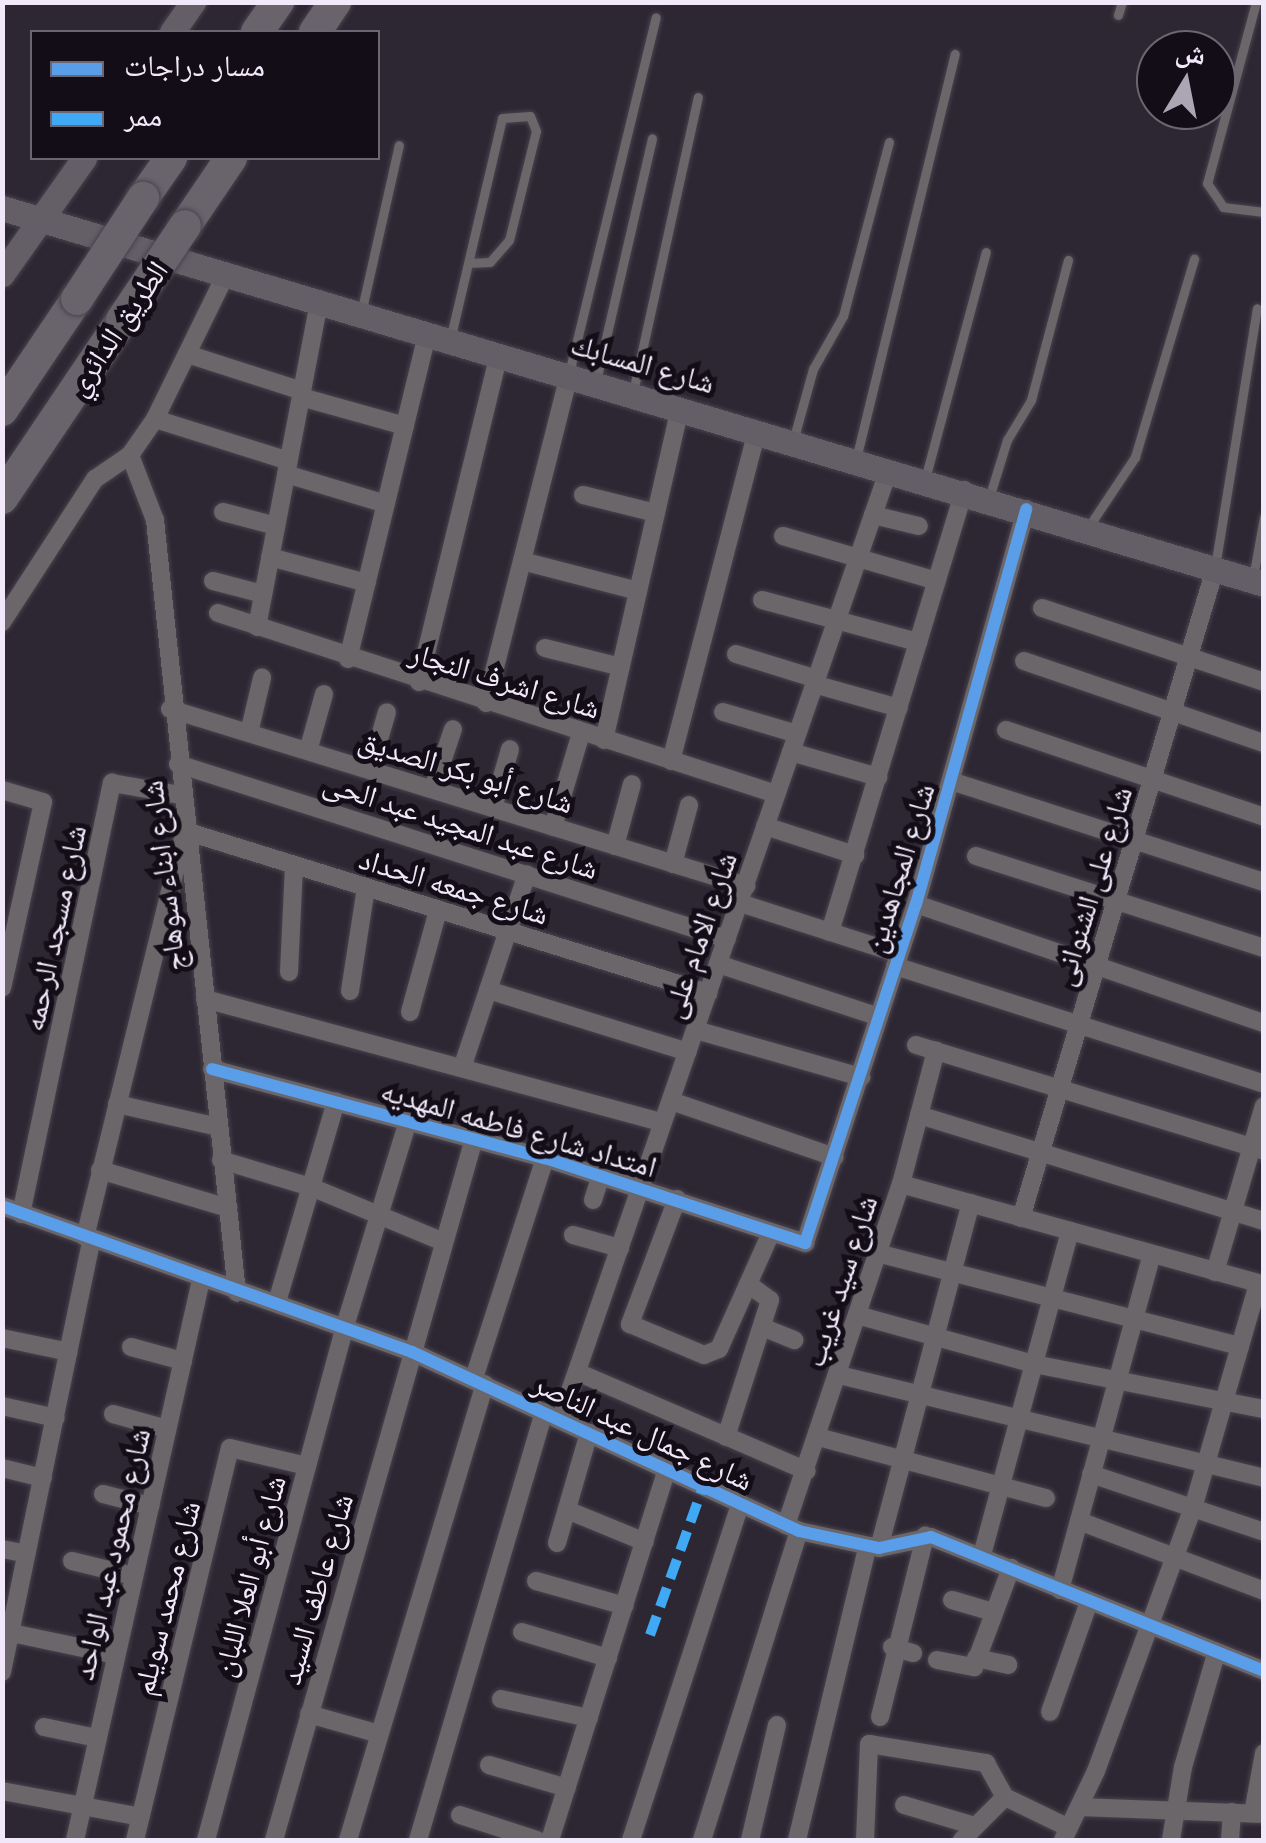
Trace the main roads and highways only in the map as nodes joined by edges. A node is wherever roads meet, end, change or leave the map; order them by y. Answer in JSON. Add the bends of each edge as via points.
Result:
{"nodes":[{"id":1,"x":278,"y":2,"type":"edge"},
{"id":2,"x":335,"y":2,"type":"edge"},
{"id":3,"x":258,"y":30,"type":"edge"},
{"id":4,"x":315,"y":30,"type":"edge"},
{"id":5,"x":169,"y":160,"type":"edge"},
{"id":6,"x":230,"y":160,"type":"edge"},
{"id":7,"x":2,"y":410,"type":"edge"},
{"id":8,"x":2,"y":498,"type":"edge"}],
"edges":[{"from":1,"to":3,"type":"highway"},
{"from":2,"to":4,"type":"highway"},
{"from":5,"to":7,"type":"highway","name":"الطريق الدائري","bridge":true},
{"from":6,"to":8,"type":"highway","name":"الطريق الدائري","bridge":true}]}
